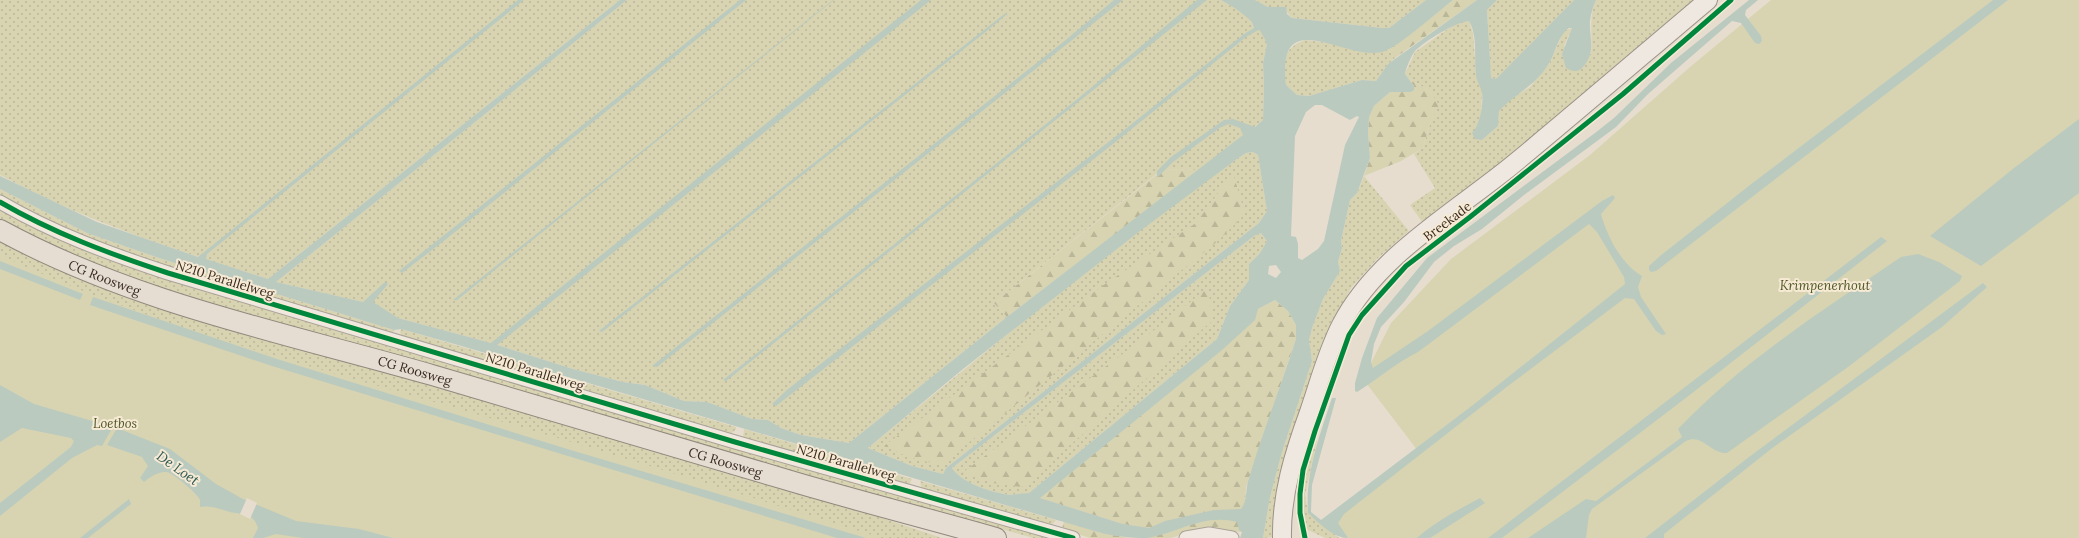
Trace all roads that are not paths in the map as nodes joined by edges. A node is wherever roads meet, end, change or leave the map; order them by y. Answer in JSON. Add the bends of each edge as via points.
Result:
{"nodes":[{"id":1,"x":1708,"y":0,"type":"edge"},
{"id":2,"x":0,"y":202,"type":"edge"},
{"id":3,"x":0,"y":230,"type":"edge"},
{"id":4,"x":1287,"y":492,"type":"junction"},
{"id":5,"x":837,"y":495,"type":"junction"},
{"id":6,"x":956,"y":538,"type":"edge"},
{"id":7,"x":996,"y":538,"type":"edge"},
{"id":8,"x":1073,"y":538,"type":"edge"},
{"id":9,"x":1186,"y":538,"type":"edge"},
{"id":10,"x":1232,"y":538,"type":"edge"},
{"id":11,"x":1282,"y":538,"type":"edge"},
{"id":12,"x":1296,"y":538,"type":"edge"}],
"edges":[{"from":1,"to":4,"type":"main road","name":"Breekade","via":[[1521,158],[1386,264],[1354,304],[1334,338],[1292,462]]},
{"from":2,"to":8,"type":"street","name":"N210 Parallelweg","via":[[49,228],[168,274],[735,442]]},
{"from":3,"to":5,"type":"main road","name":"CG Roosweg","via":[[88,272],[160,297]]},
{"from":4,"to":11,"type":"main road","name":"Breekade","via":[[1282,515]]},
{"from":4,"to":12,"type":"main road","name":"Breekade"},
{"from":5,"to":6,"type":"main road","name":"CG Roosweg"},
{"from":5,"to":7,"type":"main road","name":"CG Roosweg","via":[[908,512]]},
{"from":9,"to":10,"type":"street","via":[[1209,534]]}]}
